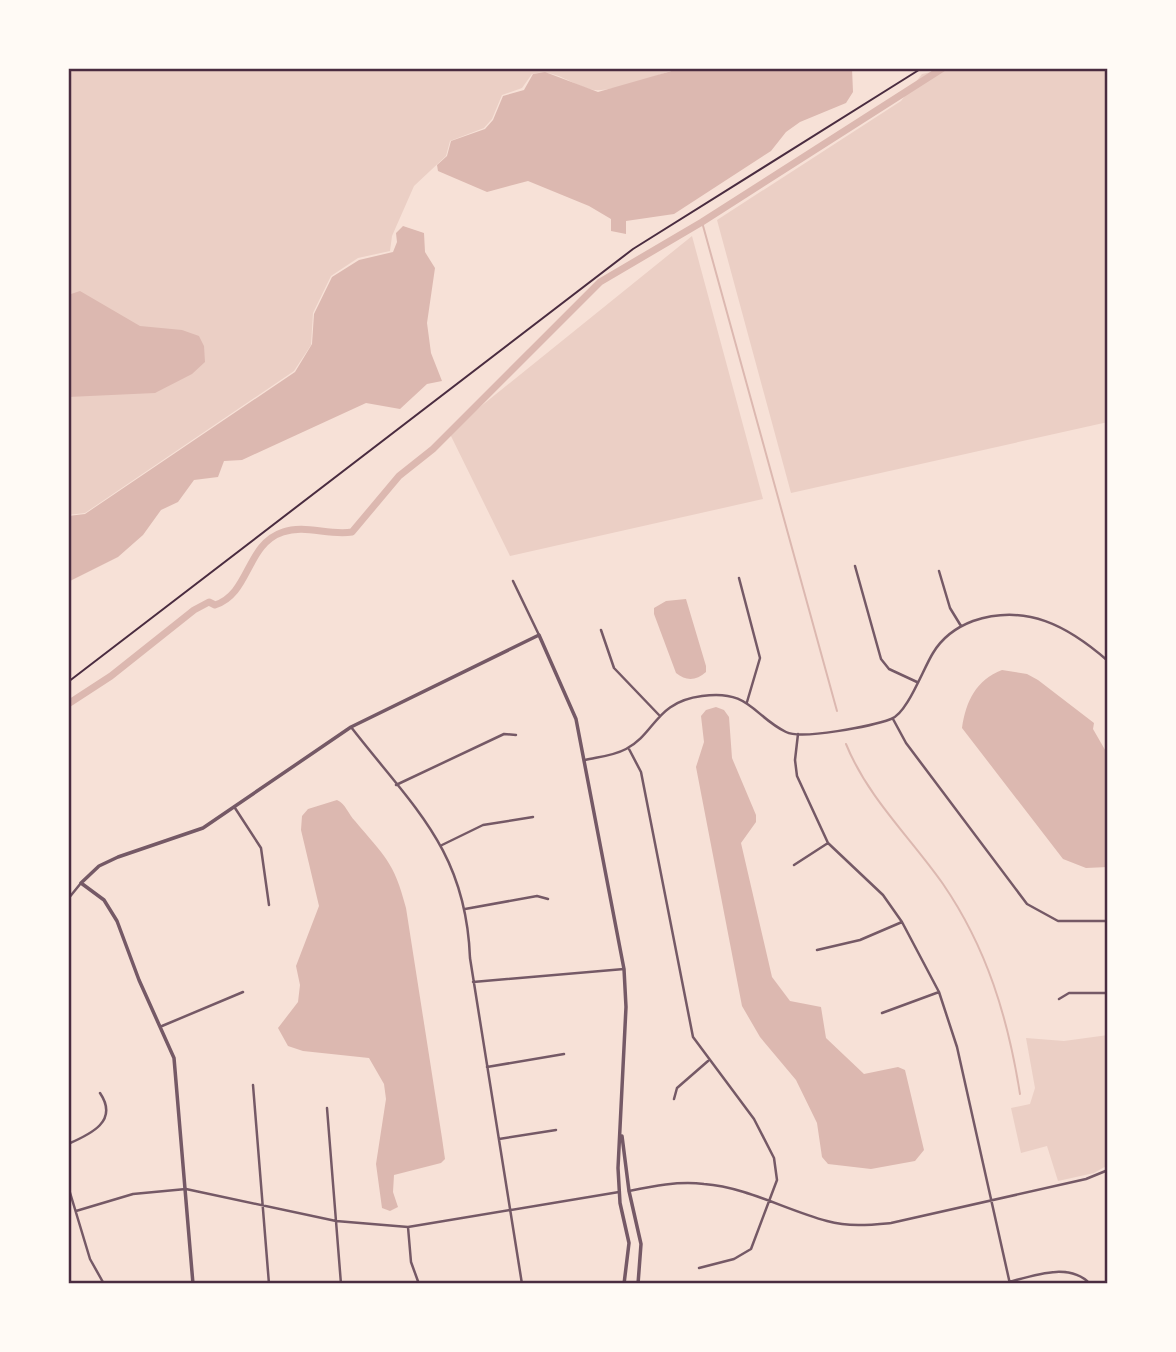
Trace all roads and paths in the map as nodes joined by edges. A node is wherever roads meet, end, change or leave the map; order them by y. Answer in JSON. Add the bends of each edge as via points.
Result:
{"nodes":[{"id":1,"x":922,"y":68,"type":"edge"},
{"id":2,"x":855,"y":566,"type":"dead end"},
{"id":3,"x":939,"y":571,"type":"dead end"},
{"id":4,"x":739,"y":578,"type":"dead end"},
{"id":5,"x":513,"y":581,"type":"dead end"},
{"id":6,"x":961,"y":626,"type":"junction"},
{"id":7,"x":601,"y":630,"type":"dead end"},
{"id":8,"x":540,"y":635,"type":"junction"},
{"id":9,"x":1108,"y":661,"type":"edge"},
{"id":10,"x":68,"y":682,"type":"edge"},
{"id":11,"x":917,"y":682,"type":"junction"},
{"id":12,"x":747,"y":702,"type":"junction"},
{"id":13,"x":659,"y":715,"type":"junction"},
{"id":14,"x":893,"y":719,"type":"junction"},
{"id":15,"x":351,"y":727,"type":"junction"},
{"id":16,"x":798,"y":734,"type":"junction"},
{"id":17,"x":516,"y":735,"type":"dead end"},
{"id":18,"x":629,"y":748,"type":"junction"},
{"id":19,"x":585,"y":760,"type":"junction"},
{"id":20,"x":396,"y":785,"type":"junction"},
{"id":21,"x":235,"y":808,"type":"junction"},
{"id":22,"x":533,"y":817,"type":"dead end"},
{"id":23,"x":828,"y":843,"type":"junction"},
{"id":24,"x":442,"y":845,"type":"junction"},
{"id":25,"x":794,"y":865,"type":"dead end"},
{"id":26,"x":81,"y":883,"type":"junction"},
{"id":27,"x":68,"y":899,"type":"edge"},
{"id":28,"x":548,"y":899,"type":"dead end"},
{"id":29,"x":269,"y":905,"type":"dead end"},
{"id":30,"x":465,"y":909,"type":"junction"},
{"id":31,"x":1108,"y":921,"type":"edge"},
{"id":32,"x":902,"y":922,"type":"junction"},
{"id":33,"x":817,"y":950,"type":"dead end"},
{"id":34,"x":624,"y":969,"type":"junction"},
{"id":35,"x":473,"y":982,"type":"junction"},
{"id":36,"x":243,"y":992,"type":"dead end"},
{"id":37,"x":939,"y":992,"type":"junction"},
{"id":38,"x":1108,"y":993,"type":"edge"},
{"id":39,"x":1059,"y":999,"type":"dead end"},
{"id":40,"x":882,"y":1013,"type":"dead end"},
{"id":41,"x":162,"y":1026,"type":"junction"},
{"id":42,"x":564,"y":1054,"type":"dead end"},
{"id":43,"x":708,"y":1061,"type":"junction"},
{"id":44,"x":487,"y":1067,"type":"junction"},
{"id":45,"x":253,"y":1085,"type":"dead end"},
{"id":46,"x":100,"y":1093,"type":"dead end"},
{"id":47,"x":674,"y":1100,"type":"dead end"},
{"id":48,"x":327,"y":1108,"type":"dead end"},
{"id":49,"x":621,"y":1126,"type":"junction"},
{"id":50,"x":556,"y":1130,"type":"dead end"},
{"id":51,"x":499,"y":1139,"type":"junction"},
{"id":52,"x":68,"y":1144,"type":"edge"},
{"id":53,"x":1108,"y":1170,"type":"edge"},
{"id":54,"x":68,"y":1186,"type":"edge"},
{"id":55,"x":186,"y":1189,"type":"junction"},
{"id":56,"x":629,"y":1191,"type":"junction"},
{"id":57,"x":620,"y":1192,"type":"junction"},
{"id":58,"x":990,"y":1200,"type":"junction"},
{"id":59,"x":769,"y":1202,"type":"junction"},
{"id":60,"x":262,"y":1205,"type":"junction"},
{"id":61,"x":510,"y":1210,"type":"junction"},
{"id":62,"x":76,"y":1211,"type":"junction"},
{"id":63,"x":335,"y":1221,"type":"junction"},
{"id":64,"x":408,"y":1227,"type":"junction"},
{"id":65,"x":699,"y":1268,"type":"dead end"},
{"id":66,"x":1010,"y":1283,"type":"edge"},
{"id":67,"x":104,"y":1284,"type":"edge"},
{"id":68,"x":193,"y":1284,"type":"edge"},
{"id":69,"x":269,"y":1284,"type":"edge"},
{"id":70,"x":341,"y":1284,"type":"edge"},
{"id":71,"x":419,"y":1284,"type":"edge"},
{"id":72,"x":522,"y":1284,"type":"edge"},
{"id":73,"x":624,"y":1284,"type":"edge"},
{"id":74,"x":638,"y":1284,"type":"edge"},
{"id":75,"x":1001,"y":1284,"type":"edge"},
{"id":76,"x":1090,"y":1284,"type":"edge"}],
"edges":[{"from":1,"to":10,"type":"path","via":[[633,249]]},
{"from":2,"to":11,"type":"street","via":[[881,659],[889,669]]},
{"from":3,"to":6,"type":"street","via":[[950,608]]},
{"from":4,"to":12,"type":"street","via":[[760,658]]},
{"from":5,"to":8,"type":"street"},
{"from":6,"to":9,"type":"street","via":[[990,615],[1035,617],[1055,624]]},
{"from":6,"to":11,"type":"street","via":[[934,650]]},
{"from":7,"to":13,"type":"street","via":[[614,668]]},
{"from":8,"to":15,"type":"street"},
{"from":8,"to":19,"type":"street","via":[[576,719]]},
{"from":11,"to":14,"type":"street"},
{"from":12,"to":13,"type":"street","via":[[722,694],[700,696],[679,701]]},
{"from":12,"to":16,"type":"street","via":[[786,732]]},
{"from":13,"to":18,"type":"street"},
{"from":14,"to":16,"type":"street"},
{"from":14,"to":31,"type":"street","via":[[906,743],[1027,904],[1058,920]]},
{"from":15,"to":20,"type":"street"},
{"from":15,"to":21,"type":"street"},
{"from":16,"to":23,"type":"street","via":[[797,776]]},
{"from":17,"to":20,"type":"street","via":[[504,734]]},
{"from":18,"to":19,"type":"street"},
{"from":18,"to":43,"type":"street","via":[[641,772],[687,1017]]},
{"from":19,"to":34,"type":"street"},
{"from":20,"to":24,"type":"street"},
{"from":21,"to":26,"type":"street","via":[[188,835],[109,862]]},
{"from":21,"to":29,"type":"street","via":[[261,848]]},
{"from":22,"to":24,"type":"street","via":[[483,825]]},
{"from":23,"to":25,"type":"street"},
{"from":23,"to":32,"type":"street","via":[[883,895]]},
{"from":24,"to":30,"type":"street"},
{"from":26,"to":27,"type":"street"},
{"from":26,"to":41,"type":"street","via":[[110,907]]},
{"from":28,"to":30,"type":"street","via":[[537,896]]},
{"from":30,"to":35,"type":"street"},
{"from":32,"to":33,"type":"street","via":[[860,940]]},
{"from":32,"to":37,"type":"street"},
{"from":34,"to":35,"type":"street"},
{"from":34,"to":49,"type":"street"},
{"from":35,"to":44,"type":"street"},
{"from":36,"to":41,"type":"street"},
{"from":37,"to":40,"type":"street"},
{"from":37,"to":58,"type":"street","via":[[957,1047]]},
{"from":38,"to":39,"type":"street","via":[[1069,993]]},
{"from":41,"to":55,"type":"street","via":[[177,1074]]},
{"from":42,"to":44,"type":"street"},
{"from":43,"to":47,"type":"street","via":[[677,1088]]},
{"from":43,"to":59,"type":"street","via":[[754,1119],[774,1158],[777,1180]]},
{"from":44,"to":51,"type":"street"},
{"from":45,"to":60,"type":"street"},
{"from":46,"to":52,"type":"street","via":[[107,1110],[105,1119],[90,1134]]},
{"from":48,"to":63,"type":"street"},
{"from":49,"to":56,"type":"street"},
{"from":49,"to":57,"type":"street"},
{"from":50,"to":51,"type":"street"},
{"from":51,"to":61,"type":"street"},
{"from":53,"to":58,"type":"street"},
{"from":54,"to":62,"type":"street"},
{"from":55,"to":60,"type":"street"},
{"from":55,"to":62,"type":"street","via":[[133,1194]]},
{"from":55,"to":68,"type":"street"},
{"from":56,"to":59,"type":"street","via":[[704,1184]]},
{"from":56,"to":74,"type":"street","via":[[641,1244]]},
{"from":57,"to":61,"type":"street"},
{"from":57,"to":73,"type":"street","via":[[629,1243]]},
{"from":58,"to":59,"type":"street","via":[[859,1226],[828,1222]]},
{"from":58,"to":66,"type":"street"},
{"from":59,"to":65,"type":"street","via":[[751,1249],[734,1259]]},
{"from":60,"to":63,"type":"street"},
{"from":60,"to":69,"type":"street"},
{"from":61,"to":64,"type":"street"},
{"from":61,"to":72,"type":"street"},
{"from":62,"to":67,"type":"street","via":[[90,1258]]},
{"from":63,"to":64,"type":"street"},
{"from":63,"to":70,"type":"street"},
{"from":64,"to":71,"type":"street","via":[[411,1262]]},
{"from":66,"to":75,"type":"street"},
{"from":66,"to":76,"type":"street","via":[[1063,1272],[1075,1273]]}]}
